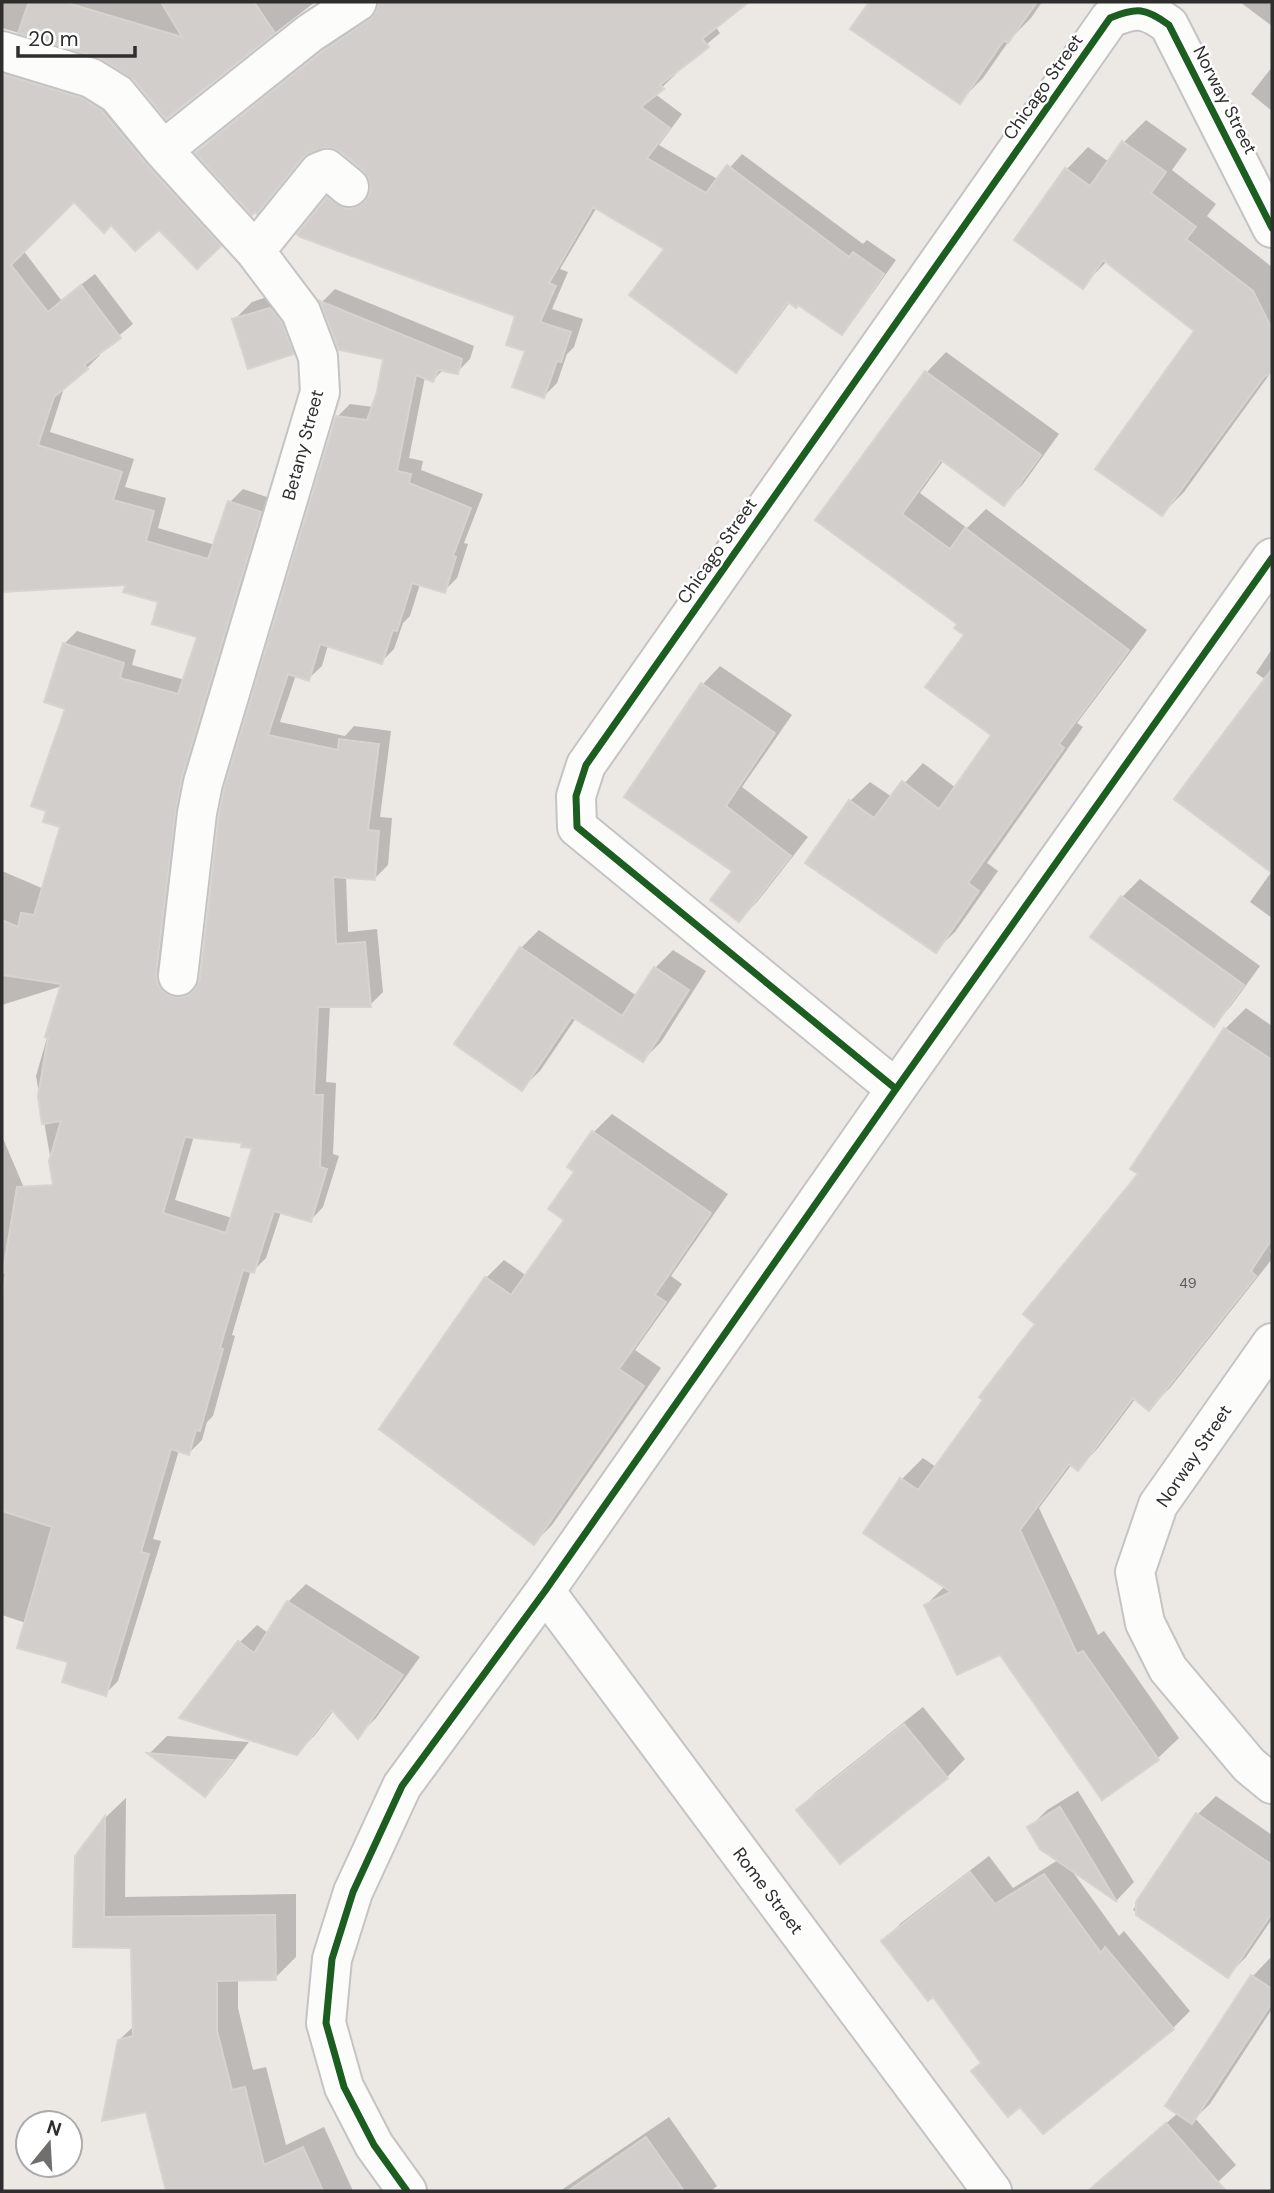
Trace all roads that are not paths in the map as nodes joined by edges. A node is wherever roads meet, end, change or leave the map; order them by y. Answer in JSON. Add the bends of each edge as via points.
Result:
{"nodes":[{"id":1,"x":357,"y":2,"type":"edge"},
{"id":2,"x":1169,"y":25,"type":"joint"},
{"id":3,"x":2,"y":51,"type":"edge"},
{"id":4,"x":163,"y":149,"type":"junction"},
{"id":5,"x":349,"y":187,"type":"dead end"},
{"id":6,"x":1272,"y":228,"type":"edge"},
{"id":7,"x":255,"y":251,"type":"junction"},
{"id":8,"x":1272,"y":558,"type":"edge"},
{"id":9,"x":178,"y":976,"type":"dead end"},
{"id":10,"x":896,"y":1089,"type":"junction"},
{"id":11,"x":1272,"y":1343,"type":"edge"},
{"id":12,"x":545,"y":1591,"type":"junction"},
{"id":13,"x":1272,"y":1784,"type":"edge"},
{"id":14,"x":407,"y":2191,"type":"edge"},
{"id":15,"x":992,"y":2191,"type":"edge"}],
"edges":[{"from":1,"to":4,"type":"street","via":[[310,33]]},
{"from":2,"to":6,"type":"street","name":"Norway Street"},
{"from":2,"to":10,"type":"street","name":"Chicago Street","via":[[1151,12],[1136,10],[1111,18],[586,765],[576,796],[577,827]]},
{"from":3,"to":4,"type":"street","name":"Betany Street","via":[[91,78],[117,94]]},
{"from":4,"to":7,"type":"street","name":"Betany Street"},
{"from":5,"to":7,"type":"street","via":[[327,169],[319,172]]},
{"from":7,"to":9,"type":"street","name":"Betany Street","via":[[301,312],[318,357],[320,392],[203,783]]},
{"from":8,"to":10,"type":"street"},
{"from":10,"to":12,"type":"street"},
{"from":11,"to":13,"type":"street","name":"Norway Street","via":[[1158,1505],[1135,1572],[1145,1623],[1168,1669],[1249,1765]]},
{"from":12,"to":14,"type":"street","via":[[402,1786],[353,1892],[332,1959],[326,2023],[344,2087],[374,2145]]},
{"from":12,"to":15,"type":"street","name":"Rome Street"}]}
